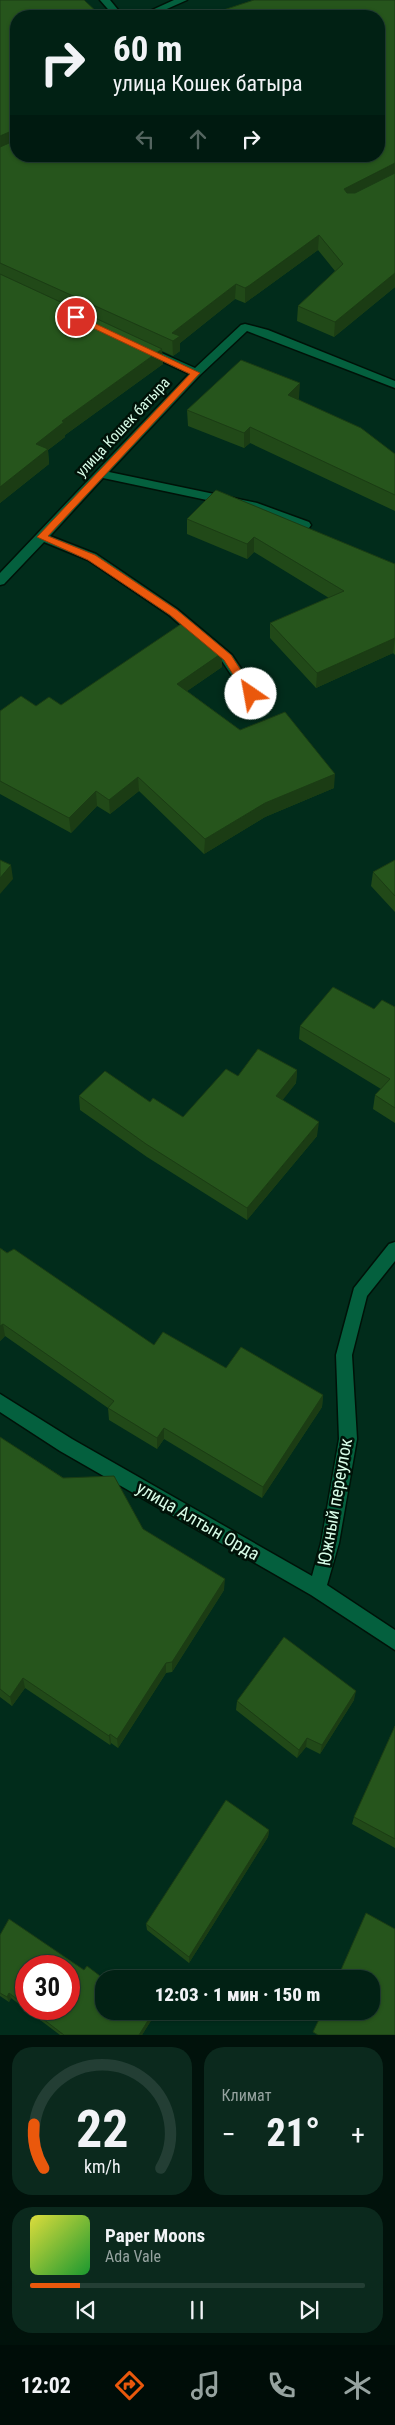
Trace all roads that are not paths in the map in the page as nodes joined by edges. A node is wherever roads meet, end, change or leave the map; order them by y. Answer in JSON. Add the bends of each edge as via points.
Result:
{"nodes":[{"id":1,"x":105,"y":0,"type":"edge"},
{"id":2,"x":182,"y":0,"type":"edge"},
{"id":3,"x":113,"y":10,"type":"edge"},
{"id":4,"x":158,"y":10,"type":"edge"},
{"id":5,"x":135,"y":345,"type":"edge"},
{"id":6,"x":196,"y":373,"type":"junction"},
{"id":7,"x":395,"y":385,"type":"edge"},
{"id":8,"x":101,"y":474,"type":"junction"},
{"id":9,"x":304,"y":525,"type":"edge"},
{"id":10,"x":42,"y":537,"type":"junction"},
{"id":11,"x":0,"y":581,"type":"edge"},
{"id":12,"x":251,"y":694,"type":"dead end"},
{"id":13,"x":395,"y":1249,"type":"edge"},
{"id":14,"x":0,"y":1402,"type":"edge"},
{"id":15,"x":317,"y":1590,"type":"junction"},
{"id":16,"x":395,"y":1641,"type":"edge"}],
"edges":[{"from":1,"to":3,"type":"street"},
{"from":2,"to":4,"type":"street"},
{"from":5,"to":6,"type":"street"},
{"from":6,"to":7,"type":"street","name":"улица Кошек батыра","via":[[245,327]]},
{"from":6,"to":8,"type":"street","name":"улица Кошек батыра"},
{"from":8,"to":9,"type":"street","via":[[257,507]]},
{"from":8,"to":10,"type":"street","name":"улица Кошек батыра"},
{"from":10,"to":11,"type":"street","name":"улица Кошек батыра"},
{"from":10,"to":12,"type":"street","via":[[92,558],[173,612],[227,658]]},
{"from":13,"to":15,"type":"street","name":"Южный переулок","via":[[360,1293],[344,1355],[348,1440],[330,1543]]},
{"from":14,"to":15,"type":"street","name":"улица Алтын Орда","via":[[66,1445]]},
{"from":15,"to":16,"type":"street","name":"улица Алтын Орда"}]}
